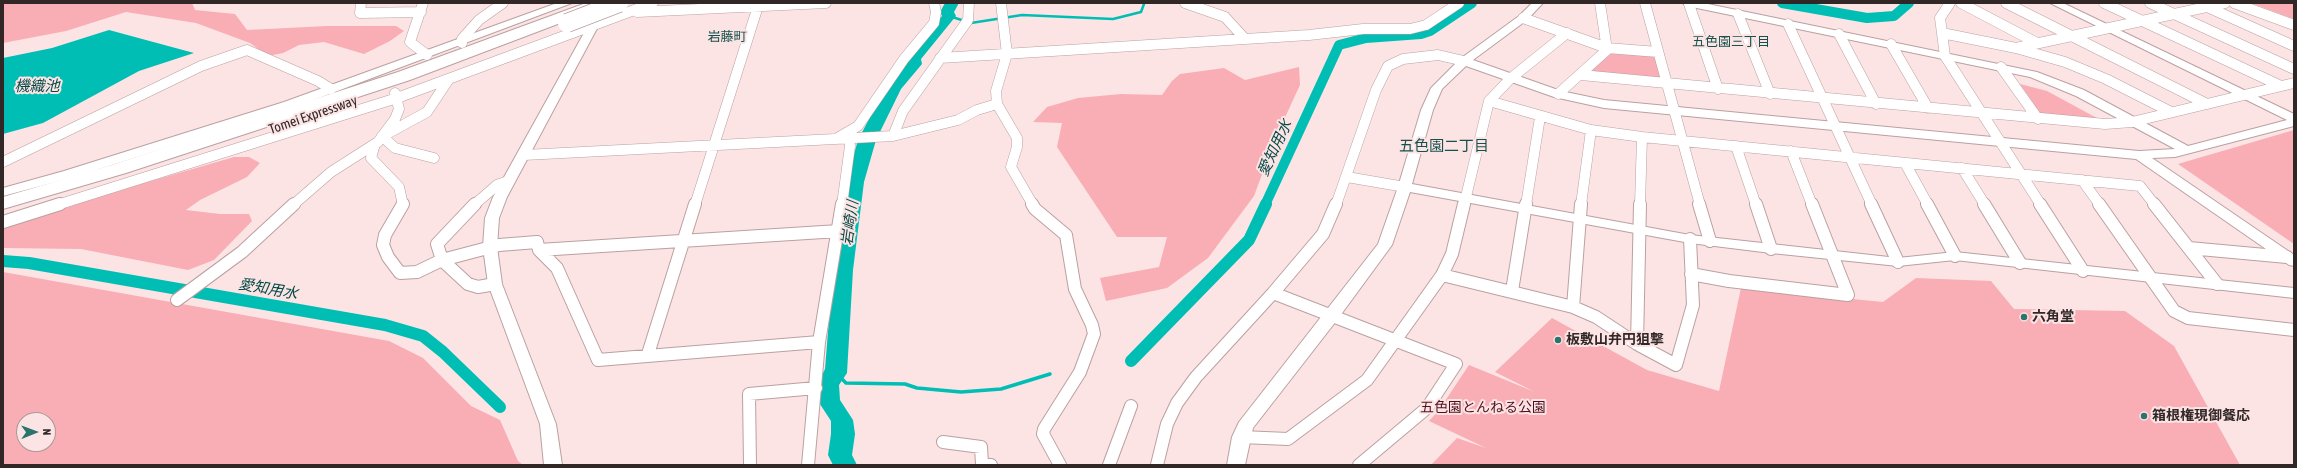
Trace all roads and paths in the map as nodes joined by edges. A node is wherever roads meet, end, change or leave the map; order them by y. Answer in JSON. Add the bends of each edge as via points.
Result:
{"nodes":[{"id":1,"x":361,"y":3,"type":"edge"},
{"id":2,"x":503,"y":3,"type":"edge"},
{"id":3,"x":600,"y":3,"type":"edge"},
{"id":4,"x":606,"y":3,"type":"edge"},
{"id":5,"x":653,"y":3,"type":"edge"},
{"id":6,"x":826,"y":3,"type":"edge"},
{"id":7,"x":934,"y":3,"type":"edge"},
{"id":8,"x":969,"y":3,"type":"edge"},
{"id":9,"x":1001,"y":3,"type":"edge"},
{"id":10,"x":1185,"y":3,"type":"edge"},
{"id":11,"x":1459,"y":3,"type":"edge"},
{"id":12,"x":1538,"y":3,"type":"edge"},
{"id":13,"x":1600,"y":3,"type":"edge"},
{"id":14,"x":1645,"y":3,"type":"edge"},
{"id":15,"x":1688,"y":3,"type":"edge"},
{"id":16,"x":1950,"y":3,"type":"edge"},
{"id":17,"x":1961,"y":3,"type":"edge"},
{"id":18,"x":2006,"y":3,"type":"edge"},
{"id":19,"x":2055,"y":3,"type":"edge"},
{"id":20,"x":2104,"y":3,"type":"edge"},
{"id":21,"x":2150,"y":3,"type":"edge"},
{"id":22,"x":2225,"y":3,"type":"edge"},
{"id":23,"x":2234,"y":3,"type":"edge"},
{"id":24,"x":758,"y":5,"type":"edge"},
{"id":25,"x":2201,"y":5,"type":"edge"},
{"id":26,"x":422,"y":7,"type":"edge"},
{"id":27,"x":624,"y":8,"type":"edge"},
{"id":28,"x":566,"y":14,"type":"edge"},
{"id":29,"x":1738,"y":14,"type":"junction"},
{"id":30,"x":2173,"y":14,"type":"junction"},
{"id":31,"x":1523,"y":18,"type":"junction"},
{"id":32,"x":2141,"y":20,"type":"junction"},
{"id":33,"x":1788,"y":24,"type":"junction"},
{"id":34,"x":2294,"y":25,"type":"edge"},
{"id":35,"x":592,"y":26,"type":"junction"},
{"id":36,"x":2107,"y":28,"type":"junction"},
{"id":37,"x":1567,"y":33,"type":"junction"},
{"id":38,"x":1942,"y":33,"type":"junction"},
{"id":39,"x":1839,"y":34,"type":"junction"},
{"id":40,"x":2071,"y":35,"type":"junction"},
{"id":41,"x":1245,"y":39,"type":"junction"},
{"id":42,"x":462,"y":43,"type":"junction"},
{"id":43,"x":2037,"y":43,"type":"junction"},
{"id":44,"x":1891,"y":44,"type":"junction"},
{"id":45,"x":2294,"y":46,"type":"edge"},
{"id":46,"x":1607,"y":48,"type":"junction"},
{"id":47,"x":2016,"y":48,"type":"junction"},
{"id":48,"x":1658,"y":52,"type":"junction"},
{"id":49,"x":1007,"y":54,"type":"junction"},
{"id":50,"x":427,"y":55,"type":"junction"},
{"id":51,"x":1945,"y":56,"type":"junction"},
{"id":52,"x":940,"y":58,"type":"junction"},
{"id":53,"x":1464,"y":61,"type":"junction"},
{"id":54,"x":2001,"y":67,"type":"junction"},
{"id":55,"x":2294,"y":69,"type":"edge"},
{"id":56,"x":1581,"y":75,"type":"junction"},
{"id":57,"x":449,"y":79,"type":"junction"},
{"id":58,"x":1510,"y":79,"type":"junction"},
{"id":59,"x":1666,"y":83,"type":"junction"},
{"id":60,"x":2294,"y":83,"type":"edge"},
{"id":61,"x":2281,"y":86,"type":"junction"},
{"id":62,"x":331,"y":89,"type":"junction"},
{"id":63,"x":1718,"y":89,"type":"junction"},
{"id":64,"x":1558,"y":94,"type":"junction"},
{"id":65,"x":1770,"y":94,"type":"junction"},
{"id":66,"x":396,"y":95,"type":"junction"},
{"id":67,"x":2244,"y":95,"type":"junction"},
{"id":68,"x":1821,"y":98,"type":"junction"},
{"id":69,"x":1489,"y":101,"type":"junction"},
{"id":70,"x":998,"y":104,"type":"junction"},
{"id":71,"x":1876,"y":104,"type":"junction"},
{"id":72,"x":2207,"y":104,"type":"junction"},
{"id":73,"x":1928,"y":108,"type":"junction"},
{"id":74,"x":1673,"y":111,"type":"junction"},
{"id":75,"x":2171,"y":112,"type":"junction"},
{"id":76,"x":1983,"y":113,"type":"junction"},
{"id":77,"x":1540,"y":117,"type":"junction"},
{"id":78,"x":2038,"y":118,"type":"junction"},
{"id":79,"x":2294,"y":119,"type":"edge"},
{"id":80,"x":2132,"y":122,"type":"junction"},
{"id":81,"x":2294,"y":122,"type":"edge"},
{"id":82,"x":1834,"y":126,"type":"junction"},
{"id":83,"x":1591,"y":130,"type":"junction"},
{"id":84,"x":893,"y":136,"type":"junction"},
{"id":85,"x":1642,"y":137,"type":"junction"},
{"id":86,"x":847,"y":138,"type":"junction"},
{"id":87,"x":378,"y":140,"type":"junction"},
{"id":88,"x":1681,"y":140,"type":"junction"},
{"id":89,"x":2001,"y":142,"type":"junction"},
{"id":90,"x":715,"y":146,"type":"junction"},
{"id":91,"x":1736,"y":146,"type":"junction"},
{"id":92,"x":2186,"y":150,"type":"junction"},
{"id":93,"x":1791,"y":151,"type":"junction"},
{"id":94,"x":524,"y":155,"type":"junction"},
{"id":95,"x":2139,"y":155,"type":"junction"},
{"id":96,"x":1848,"y":157,"type":"junction"},
{"id":97,"x":434,"y":158,"type":"dead end"},
{"id":98,"x":3,"y":162,"type":"edge"},
{"id":99,"x":1905,"y":163,"type":"junction"},
{"id":100,"x":1962,"y":168,"type":"junction"},
{"id":101,"x":2022,"y":174,"type":"junction"},
{"id":102,"x":1347,"y":177,"type":"junction"},
{"id":103,"x":2082,"y":180,"type":"junction"},
{"id":104,"x":508,"y":181,"type":"junction"},
{"id":105,"x":1405,"y":187,"type":"junction"},
{"id":106,"x":3,"y":192,"type":"edge"},
{"id":107,"x":1466,"y":198,"type":"junction"},
{"id":108,"x":3,"y":203,"type":"edge"},
{"id":109,"x":1524,"y":209,"type":"junction"},
{"id":110,"x":3,"y":212,"type":"edge"},
{"id":111,"x":1579,"y":219,"type":"junction"},
{"id":112,"x":3,"y":222,"type":"edge"},
{"id":113,"x":1640,"y":230,"type":"junction"},
{"id":114,"x":839,"y":231,"type":"junction"},
{"id":115,"x":1690,"y":239,"type":"junction"},
{"id":116,"x":682,"y":241,"type":"junction"},
{"id":117,"x":1710,"y":242,"type":"junction"},
{"id":118,"x":490,"y":247,"type":"junction"},
{"id":119,"x":2189,"y":248,"type":"junction"},
{"id":120,"x":1771,"y":249,"type":"junction"},
{"id":121,"x":539,"y":250,"type":"junction"},
{"id":122,"x":1833,"y":256,"type":"junction"},
{"id":123,"x":1955,"y":256,"type":"junction"},
{"id":124,"x":442,"y":260,"type":"junction"},
{"id":125,"x":2291,"y":260,"type":"edge"},
{"id":126,"x":1898,"y":262,"type":"junction"},
{"id":127,"x":2020,"y":263,"type":"junction"},
{"id":128,"x":2084,"y":271,"type":"junction"},
{"id":129,"x":1692,"y":274,"type":"junction"},
{"id":130,"x":1442,"y":275,"type":"junction"},
{"id":131,"x":2151,"y":278,"type":"junction"},
{"id":132,"x":495,"y":284,"type":"junction"},
{"id":133,"x":2217,"y":284,"type":"junction"},
{"id":134,"x":1512,"y":291,"type":"junction"},
{"id":135,"x":1273,"y":293,"type":"junction"},
{"id":136,"x":2294,"y":293,"type":"edge"},
{"id":137,"x":177,"y":300,"type":"dead end"},
{"id":138,"x":1573,"y":307,"type":"junction"},
{"id":139,"x":1332,"y":316,"type":"junction"},
{"id":140,"x":2294,"y":330,"type":"edge"},
{"id":141,"x":1394,"y":340,"type":"junction"},
{"id":142,"x":818,"y":342,"type":"junction"},
{"id":143,"x":1637,"y":344,"type":"junction"},
{"id":144,"x":648,"y":354,"type":"junction"},
{"id":145,"x":816,"y":388,"type":"junction"},
{"id":146,"x":1131,"y":406,"type":"dead end"},
{"id":147,"x":1241,"y":437,"type":"junction"},
{"id":148,"x":943,"y":442,"type":"dead end"},
{"id":149,"x":553,"y":465,"type":"edge"},
{"id":150,"x":750,"y":465,"type":"edge"},
{"id":151,"x":808,"y":465,"type":"edge"},
{"id":152,"x":991,"y":465,"type":"edge"},
{"id":153,"x":1060,"y":465,"type":"edge"},
{"id":154,"x":1109,"y":465,"type":"edge"},
{"id":155,"x":1157,"y":465,"type":"edge"},
{"id":156,"x":1236,"y":465,"type":"edge"},
{"id":157,"x":1359,"y":465,"type":"edge"}],
"edges":[{"from":1,"to":26,"type":"street","via":[[360,13]]},
{"from":2,"to":42,"type":"street","via":[[479,20],[462,39]]},
{"from":3,"to":28,"type":"highway","name":"Tomei Expressway"},
{"from":4,"to":35,"type":"street"},
{"from":5,"to":27,"type":"street"},
{"from":6,"to":24,"type":"street"},
{"from":7,"to":86,"type":"street","via":[[934,23],[904,59]]},
{"from":8,"to":52,"type":"street","via":[[968,20]]},
{"from":9,"to":49,"type":"street"},
{"from":10,"to":41,"type":"street","via":[[1225,17]]},
{"from":11,"to":41,"type":"street","via":[[1426,25],[1410,29],[1363,29]]},
{"from":12,"to":31,"type":"street"},
{"from":13,"to":46,"type":"street"},
{"from":14,"to":48,"type":"street"},
{"from":15,"to":29,"type":"street"},
{"from":15,"to":63,"type":"street"},
{"from":16,"to":38,"type":"street","via":[[1940,18]]},
{"from":17,"to":43,"type":"street"},
{"from":18,"to":40,"type":"street"},
{"from":19,"to":36,"type":"street"},
{"from":20,"to":32,"type":"street"},
{"from":21,"to":30,"type":"street"},
{"from":22,"to":25,"type":"street"},
{"from":23,"to":34,"type":"street"},
{"from":24,"to":27,"type":"street"},
{"from":24,"to":90,"type":"street"},
{"from":25,"to":30,"type":"street"},
{"from":25,"to":45,"type":"street"},
{"from":26,"to":50,"type":"street","via":[[410,42]]},
{"from":27,"to":28,"type":"highway","name":"Tomei Expressway","bridge":true},
{"from":27,"to":35,"type":"street"},
{"from":28,"to":42,"type":"street"},
{"from":28,"to":108,"type":"highway","name":"Tomei Expressway","via":[[404,76],[119,169]]},
{"from":28,"to":110,"type":"highway","name":"Tomei Expressway","via":[[328,110],[208,150]]},
{"from":29,"to":33,"type":"street"},
{"from":29,"to":65,"type":"street"},
{"from":30,"to":32,"type":"street"},
{"from":30,"to":55,"type":"street"},
{"from":31,"to":37,"type":"street"},
{"from":31,"to":53,"type":"street"},
{"from":32,"to":36,"type":"street"},
{"from":32,"to":61,"type":"street"},
{"from":33,"to":39,"type":"street"},
{"from":33,"to":68,"type":"street"},
{"from":35,"to":57,"type":"street"},
{"from":35,"to":94,"type":"street"},
{"from":36,"to":40,"type":"street"},
{"from":36,"to":67,"type":"street"},
{"from":37,"to":46,"type":"street"},
{"from":37,"to":58,"type":"street"},
{"from":38,"to":47,"type":"street"},
{"from":38,"to":51,"type":"street"},
{"from":39,"to":44,"type":"street"},
{"from":39,"to":71,"type":"street"},
{"from":40,"to":43,"type":"street"},
{"from":40,"to":72,"type":"street"},
{"from":41,"to":49,"type":"street"},
{"from":42,"to":50,"type":"street"},
{"from":43,"to":47,"type":"street"},
{"from":44,"to":51,"type":"street"},
{"from":44,"to":73,"type":"street"},
{"from":46,"to":48,"type":"street"},
{"from":46,"to":56,"type":"street"},
{"from":47,"to":75,"type":"street","via":[[2090,71]]},
{"from":48,"to":59,"type":"street"},
{"from":49,"to":52,"type":"street"},
{"from":49,"to":70,"type":"street","via":[[996,91]]},
{"from":50,"to":62,"type":"street","via":[[376,76]]},
{"from":51,"to":54,"type":"street"},
{"from":51,"to":76,"type":"street"},
{"from":52,"to":84,"type":"street","via":[[903,111]]},
{"from":53,"to":58,"type":"street"},
{"from":53,"to":102,"type":"street","via":[[1438,55],[1402,59],[1388,66],[1376,90]]},
{"from":53,"to":105,"type":"street","via":[[1443,81],[1433,95]]},
{"from":54,"to":78,"type":"street"},
{"from":54,"to":80,"type":"street","via":[[2058,82]]},
{"from":56,"to":59,"type":"street"},
{"from":56,"to":64,"type":"street"},
{"from":57,"to":66,"type":"street"},
{"from":57,"to":87,"type":"street","via":[[427,112]]},
{"from":58,"to":64,"type":"street"},
{"from":58,"to":69,"type":"street"},
{"from":59,"to":63,"type":"street"},
{"from":59,"to":74,"type":"street"},
{"from":60,"to":61,"type":"street"},
{"from":61,"to":67,"type":"street"},
{"from":62,"to":98,"type":"street","via":[[247,50],[202,66]]},
{"from":62,"to":106,"type":"street","via":[[232,124]]},
{"from":63,"to":65,"type":"street"},
{"from":64,"to":74,"type":"street","via":[[1604,104]]},
{"from":65,"to":68,"type":"street"},
{"from":66,"to":87,"type":"street","via":[[399,109]]},
{"from":66,"to":112,"type":"street"},
{"from":67,"to":72,"type":"street"},
{"from":67,"to":79,"type":"street"},
{"from":68,"to":71,"type":"street"},
{"from":68,"to":82,"type":"street"},
{"from":69,"to":77,"type":"street"},
{"from":69,"to":107,"type":"street"},
{"from":70,"to":84,"type":"street","via":[[977,110],[958,120]]},
{"from":70,"to":153,"type":"street","via":[[1017,138],[1011,167],[1035,209],[1066,235],[1075,289],[1094,334],[1080,372],[1044,429],[1043,434]]},
{"from":71,"to":73,"type":"street"},
{"from":72,"to":75,"type":"street"},
{"from":73,"to":76,"type":"street"},
{"from":74,"to":82,"type":"street"},
{"from":74,"to":88,"type":"street"},
{"from":75,"to":80,"type":"street"},
{"from":76,"to":78,"type":"street"},
{"from":76,"to":89,"type":"street"},
{"from":77,"to":83,"type":"street"},
{"from":77,"to":109,"type":"street"},
{"from":78,"to":80,"type":"street","via":[[2105,124]]},
{"from":80,"to":92,"type":"street"},
{"from":81,"to":92,"type":"street"},
{"from":82,"to":89,"type":"street"},
{"from":82,"to":96,"type":"street"},
{"from":83,"to":85,"type":"street"},
{"from":83,"to":111,"type":"street"},
{"from":84,"to":86,"type":"street"},
{"from":85,"to":88,"type":"street"},
{"from":85,"to":113,"type":"street"},
{"from":86,"to":90,"type":"street"},
{"from":86,"to":114,"type":"street","via":[[850,146]]},
{"from":87,"to":97,"type":"street","via":[[395,148]]},
{"from":87,"to":124,"type":"street","via":[[371,158],[399,187],[403,206],[385,235],[383,245],[388,256],[400,272],[418,272]]},
{"from":87,"to":137,"type":"street","via":[[326,176],[242,252]]},
{"from":88,"to":91,"type":"street"},
{"from":88,"to":117,"type":"street"},
{"from":89,"to":95,"type":"street"},
{"from":89,"to":101,"type":"street"},
{"from":90,"to":94,"type":"street"},
{"from":90,"to":116,"type":"street"},
{"from":91,"to":93,"type":"street"},
{"from":91,"to":120,"type":"street"},
{"from":92,"to":95,"type":"street","via":[[2159,155]]},
{"from":93,"to":96,"type":"street"},
{"from":93,"to":122,"type":"street"},
{"from":94,"to":104,"type":"street"},
{"from":95,"to":125,"type":"street"},
{"from":96,"to":99,"type":"street"},
{"from":96,"to":126,"type":"street"},
{"from":99,"to":100,"type":"street"},
{"from":99,"to":123,"type":"street"},
{"from":100,"to":101,"type":"street"},
{"from":100,"to":127,"type":"street"},
{"from":101,"to":103,"type":"street"},
{"from":101,"to":128,"type":"street"},
{"from":102,"to":105,"type":"street"},
{"from":102,"to":135,"type":"street","via":[[1323,234]]},
{"from":103,"to":119,"type":"street","via":[[2140,186]]},
{"from":103,"to":131,"type":"street"},
{"from":104,"to":118,"type":"street","via":[[492,218]]},
{"from":104,"to":124,"type":"street","via":[[497,184],[442,236],[437,244]]},
{"from":105,"to":107,"type":"street"},
{"from":105,"to":139,"type":"street","via":[[1385,245]]},
{"from":107,"to":109,"type":"street"},
{"from":107,"to":130,"type":"street","via":[[1452,254]]},
{"from":109,"to":111,"type":"street"},
{"from":109,"to":134,"type":"street"},
{"from":111,"to":113,"type":"street"},
{"from":111,"to":138,"type":"street"},
{"from":113,"to":115,"type":"street"},
{"from":113,"to":143,"type":"street"},
{"from":114,"to":116,"type":"street"},
{"from":114,"to":142,"type":"street"},
{"from":115,"to":117,"type":"street"},
{"from":115,"to":129,"type":"street"},
{"from":116,"to":121,"type":"street"},
{"from":116,"to":144,"type":"street"},
{"from":117,"to":120,"type":"street"},
{"from":118,"to":121,"type":"street","via":[[536,242]]},
{"from":118,"to":124,"type":"street"},
{"from":118,"to":132,"type":"street"},
{"from":119,"to":125,"type":"street"},
{"from":119,"to":133,"type":"street"},
{"from":120,"to":122,"type":"street"},
{"from":121,"to":144,"type":"street","via":[[557,268],[598,360]]},
{"from":122,"to":126,"type":"street"},
{"from":122,"to":129,"type":"street","via":[[1848,295],[1729,281]]},
{"from":123,"to":126,"type":"street"},
{"from":123,"to":127,"type":"street"},
{"from":124,"to":132,"type":"street","via":[[472,286]]},
{"from":127,"to":128,"type":"street"},
{"from":128,"to":131,"type":"street"},
{"from":129,"to":143,"type":"street","via":[[1693,305],[1676,365]]},
{"from":130,"to":134,"type":"street"},
{"from":130,"to":141,"type":"street"},
{"from":131,"to":133,"type":"street"},
{"from":131,"to":140,"type":"street","via":[[2174,311],[2188,318]]},
{"from":132,"to":149,"type":"street","via":[[548,424]]},
{"from":133,"to":136,"type":"street"},
{"from":134,"to":138,"type":"street"},
{"from":135,"to":139,"type":"street"},
{"from":135,"to":155,"type":"street","via":[[1196,377],[1177,403],[1160,444]]},
{"from":138,"to":143,"type":"street"},
{"from":139,"to":141,"type":"street"},
{"from":139,"to":147,"type":"street","via":[[1251,417]]},
{"from":141,"to":147,"type":"street","via":[[1367,380],[1288,439]]},
{"from":141,"to":157,"type":"street","via":[[1456,364],[1427,408]]},
{"from":142,"to":144,"type":"street"},
{"from":142,"to":145,"type":"street"},
{"from":145,"to":150,"type":"street","via":[[749,394]]},
{"from":145,"to":151,"type":"street"},
{"from":146,"to":154,"type":"street"},
{"from":147,"to":156,"type":"street"},
{"from":148,"to":152,"type":"street","via":[[981,447],[982,464]]}]}
